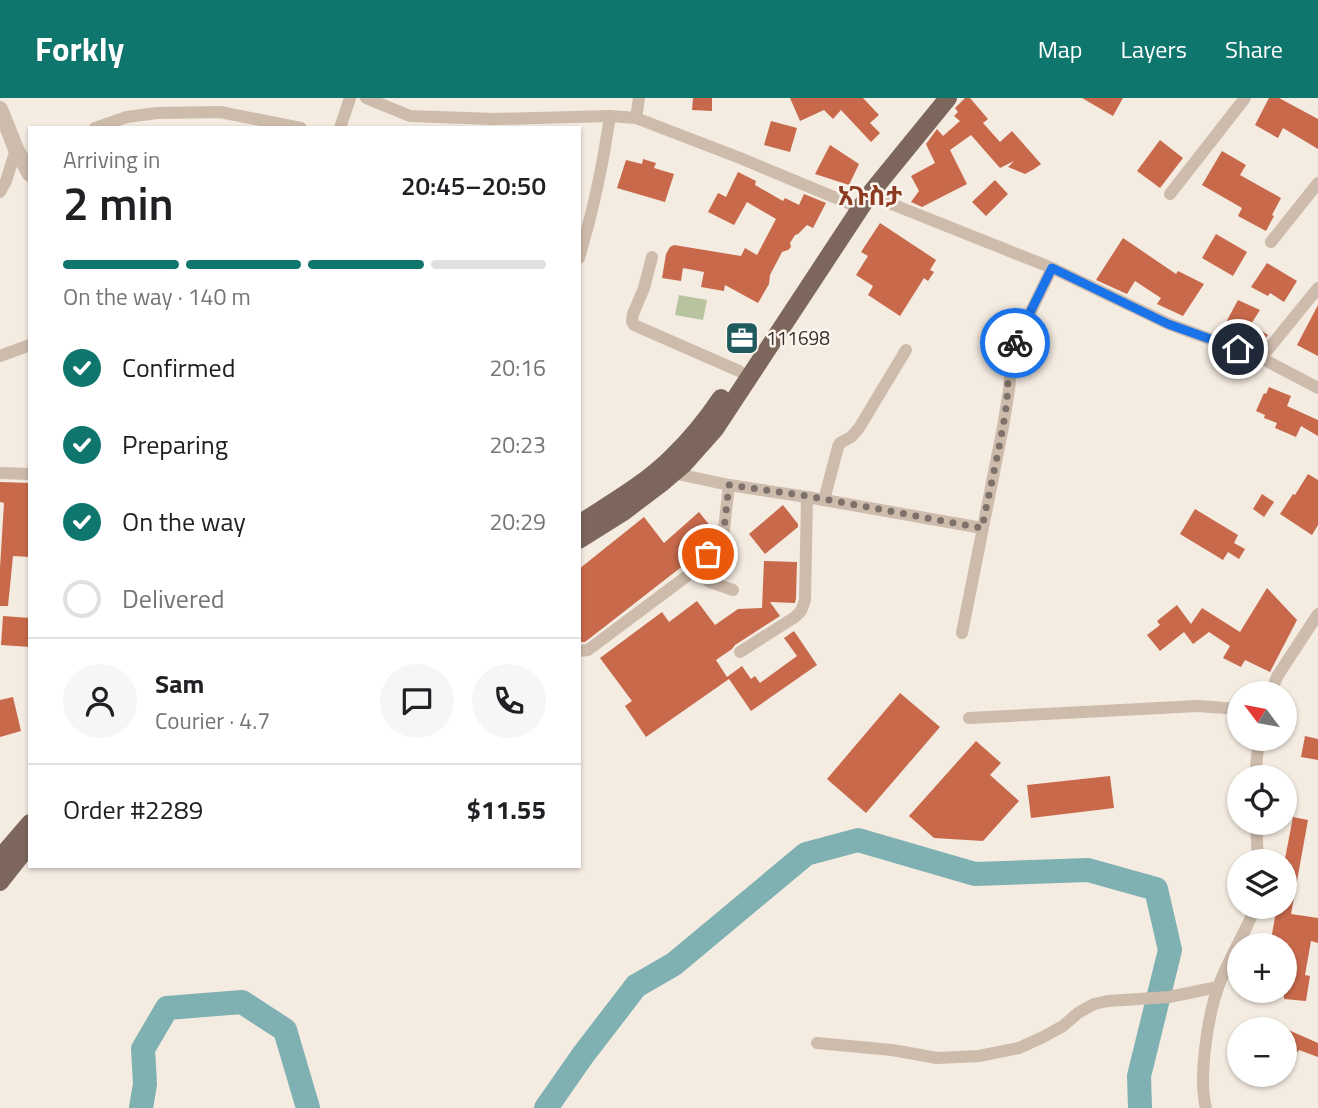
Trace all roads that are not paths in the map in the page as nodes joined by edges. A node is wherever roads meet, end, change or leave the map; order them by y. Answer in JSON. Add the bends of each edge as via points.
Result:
{"nodes":[{"id":1,"x":350,"y":98,"type":"edge"},
{"id":2,"x":366,"y":98,"type":"edge"},
{"id":3,"x":639,"y":98,"type":"edge"},
{"id":4,"x":938,"y":98,"type":"edge"},
{"id":5,"x":948,"y":98,"type":"edge"},
{"id":6,"x":1245,"y":98,"type":"edge"},
{"id":7,"x":398,"y":105,"type":"edge"},
{"id":8,"x":0,"y":109,"type":"edge"},
{"id":9,"x":610,"y":116,"type":"junction"},
{"id":10,"x":636,"y":118,"type":"junction"},
{"id":11,"x":494,"y":123,"type":"edge"},
{"id":12,"x":100,"y":126,"type":"edge"},
{"id":13,"x":291,"y":126,"type":"edge"},
{"id":14,"x":341,"y":126,"type":"edge"},
{"id":15,"x":16,"y":149,"type":"junction"},
{"id":16,"x":28,"y":168,"type":"edge"},
{"id":17,"x":1318,"y":183,"type":"edge"},
{"id":18,"x":0,"y":192,"type":"edge"},
{"id":19,"x":1170,"y":194,"type":"dead end"},
{"id":20,"x":869,"y":195,"type":"junction"},
{"id":21,"x":853,"y":205,"type":"junction"},
{"id":22,"x":1271,"y":242,"type":"dead end"},
{"id":23,"x":581,"y":251,"type":"edge"},
{"id":24,"x":652,"y":257,"type":"dead end"},
{"id":25,"x":1052,"y":268,"type":"junction"},
{"id":26,"x":1318,"y":288,"type":"edge"},
{"id":27,"x":28,"y":346,"type":"edge"},
{"id":28,"x":906,"y":350,"type":"dead end"},
{"id":29,"x":0,"y":356,"type":"edge"},
{"id":30,"x":1261,"y":358,"type":"junction"},
{"id":31,"x":739,"y":371,"type":"junction"},
{"id":32,"x":1318,"y":388,"type":"edge"},
{"id":33,"x":0,"y":473,"type":"edge"},
{"id":34,"x":673,"y":473,"type":"junction"},
{"id":35,"x":28,"y":474,"type":"edge"},
{"id":36,"x":729,"y":485,"type":"junction"},
{"id":37,"x":807,"y":496,"type":"junction"},
{"id":38,"x":824,"y":500,"type":"junction"},
{"id":39,"x":581,"y":525,"type":"edge"},
{"id":40,"x":581,"y":526,"type":"edge"},
{"id":41,"x":982,"y":528,"type":"junction"},
{"id":42,"x":693,"y":571,"type":"junction"},
{"id":43,"x":733,"y":590,"type":"dead end"},
{"id":44,"x":1318,"y":614,"type":"edge"},
{"id":45,"x":962,"y":633,"type":"dead end"},
{"id":46,"x":581,"y":651,"type":"edge"},
{"id":47,"x":740,"y":652,"type":"dead end"},
{"id":48,"x":1275,"y":681,"type":"edge"},
{"id":49,"x":1227,"y":708,"type":"edge"},
{"id":50,"x":969,"y":718,"type":"dead end"},
{"id":51,"x":28,"y":825,"type":"edge"},
{"id":52,"x":28,"y":847,"type":"edge"},
{"id":53,"x":0,"y":858,"type":"edge"},
{"id":54,"x":0,"y":882,"type":"edge"},
{"id":55,"x":1250,"y":919,"type":"edge"},
{"id":56,"x":1218,"y":987,"type":"junction"},
{"id":57,"x":817,"y":1043,"type":"dead end"},
{"id":58,"x":1206,"y":1108,"type":"edge"}],
"edges":[{"from":1,"to":14,"type":"street"},
{"from":2,"to":7,"type":"street"},
{"from":3,"to":10,"type":"street"},
{"from":4,"to":21,"type":"main road"},
{"from":5,"to":20,"type":"main road"},
{"from":6,"to":19,"type":"street"},
{"from":7,"to":11,"type":"street","via":[[410,116]]},
{"from":8,"to":15,"type":"street"},
{"from":9,"to":10,"type":"street"},
{"from":9,"to":11,"type":"street"},
{"from":9,"to":23,"type":"street"},
{"from":10,"to":21,"type":"street"},
{"from":12,"to":13,"type":"street","via":[[157,113],[220,112]]},
{"from":15,"to":16,"type":"street"},
{"from":15,"to":18,"type":"street"},
{"from":17,"to":22,"type":"street"},
{"from":20,"to":25,"type":"street"},
{"from":20,"to":34,"type":"main road","via":[[715,429]]},
{"from":21,"to":31,"type":"main road"},
{"from":24,"to":31,"type":"street","via":[[633,314],[634,325]]},
{"from":25,"to":30,"type":"street","via":[[1168,324]]},
{"from":25,"to":41,"type":"street","via":[[1013,348],[1003,427]]},
{"from":26,"to":30,"type":"street"},
{"from":27,"to":29,"type":"street"},
{"from":28,"to":38,"type":"street","via":[[859,428],[840,443]]},
{"from":30,"to":32,"type":"street"},
{"from":31,"to":39,"type":"main road","via":[[705,421],[671,459]]},
{"from":33,"to":35,"type":"street"},
{"from":34,"to":36,"type":"street"},
{"from":34,"to":40,"type":"main road","via":[[622,513]]},
{"from":36,"to":37,"type":"street"},
{"from":36,"to":42,"type":"street","via":[[723,538]]},
{"from":37,"to":38,"type":"street"},
{"from":37,"to":47,"type":"street","via":[[801,611]]},
{"from":38,"to":41,"type":"street"},
{"from":41,"to":45,"type":"street"},
{"from":42,"to":43,"type":"street"},
{"from":42,"to":46,"type":"street"},
{"from":44,"to":48,"type":"street"},
{"from":49,"to":50,"type":"street"},
{"from":51,"to":53,"type":"main road"},
{"from":52,"to":54,"type":"main road"},
{"from":55,"to":56,"type":"street"},
{"from":56,"to":57,"type":"street","via":[[1094,1004],[1019,1048],[979,1056],[937,1058]]},
{"from":56,"to":58,"type":"street","via":[[1204,1064]]}]}
